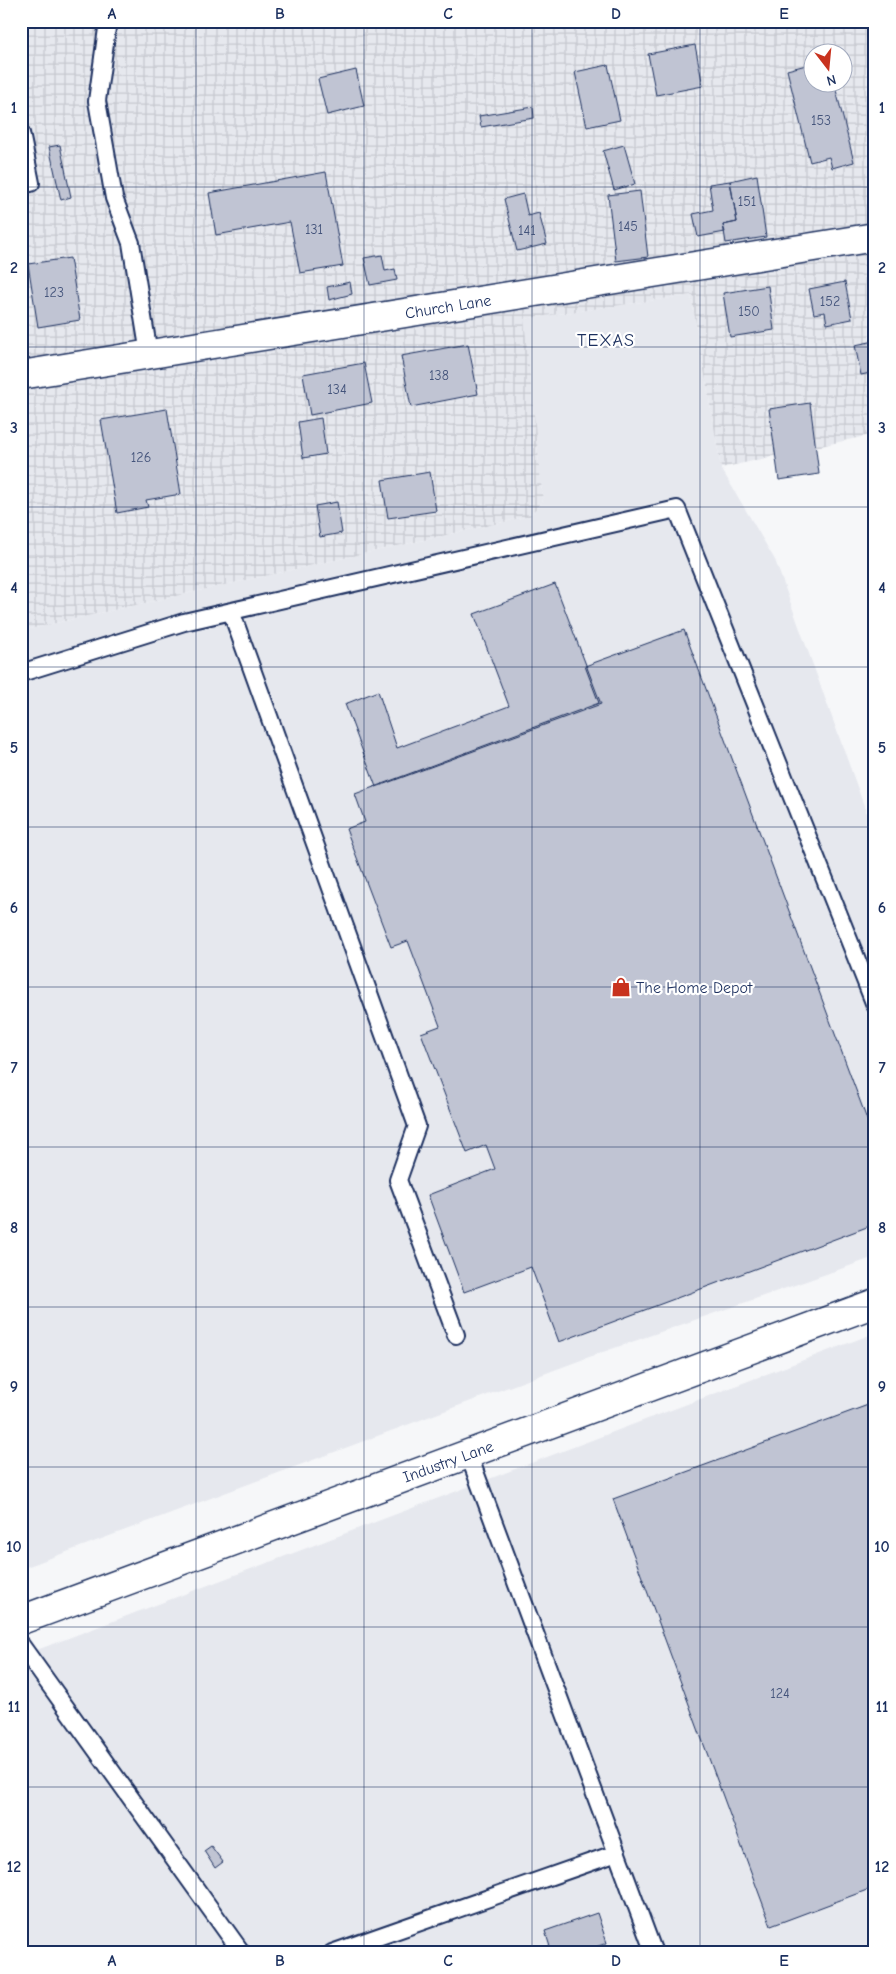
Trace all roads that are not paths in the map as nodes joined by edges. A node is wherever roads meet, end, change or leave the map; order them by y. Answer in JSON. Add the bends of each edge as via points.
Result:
{"nodes":[{"id":1,"x":108,"y":21,"type":"edge"},
{"id":2,"x":21,"y":133,"type":"edge"},
{"id":3,"x":21,"y":185,"type":"edge"},
{"id":4,"x":875,"y":237,"type":"edge"},
{"id":5,"x":150,"y":354,"type":"junction"},
{"id":6,"x":21,"y":375,"type":"edge"},
{"id":7,"x":231,"y":611,"type":"junction"},
{"id":8,"x":21,"y":673,"type":"edge"},
{"id":9,"x":875,"y":1005,"type":"edge"},
{"id":10,"x":875,"y":1303,"type":"edge"},
{"id":11,"x":456,"y":1335,"type":"dead end"},
{"id":12,"x":468,"y":1453,"type":"junction"},
{"id":13,"x":21,"y":1620,"type":"edge"},
{"id":14,"x":21,"y":1645,"type":"edge"},
{"id":15,"x":617,"y":1853,"type":"junction"},
{"id":16,"x":242,"y":1953,"type":"edge"},
{"id":17,"x":332,"y":1953,"type":"edge"},
{"id":18,"x":654,"y":1953,"type":"edge"}],
"edges":[{"from":1,"to":5,"type":"lane","via":[[97,101],[114,198],[131,243]]},
{"from":2,"to":3,"type":"lane","via":[[31,183]]},
{"from":4,"to":5,"type":"street","name":"Church Lane"},
{"from":5,"to":6,"type":"street","name":"Church Lane"},
{"from":7,"to":8,"type":"lane","via":[[184,622]]},
{"from":7,"to":9,"type":"lane","via":[[677,509]]},
{"from":7,"to":11,"type":"lane","via":[[417,1126],[398,1180]]},
{"from":10,"to":12,"type":"street","name":"Industry Lane"},
{"from":12,"to":13,"type":"street","name":"Industry Lane"},
{"from":12,"to":15,"type":"lane"},
{"from":14,"to":16,"type":"lane"},
{"from":15,"to":17,"type":"lane"},
{"from":15,"to":18,"type":"lane"}]}
